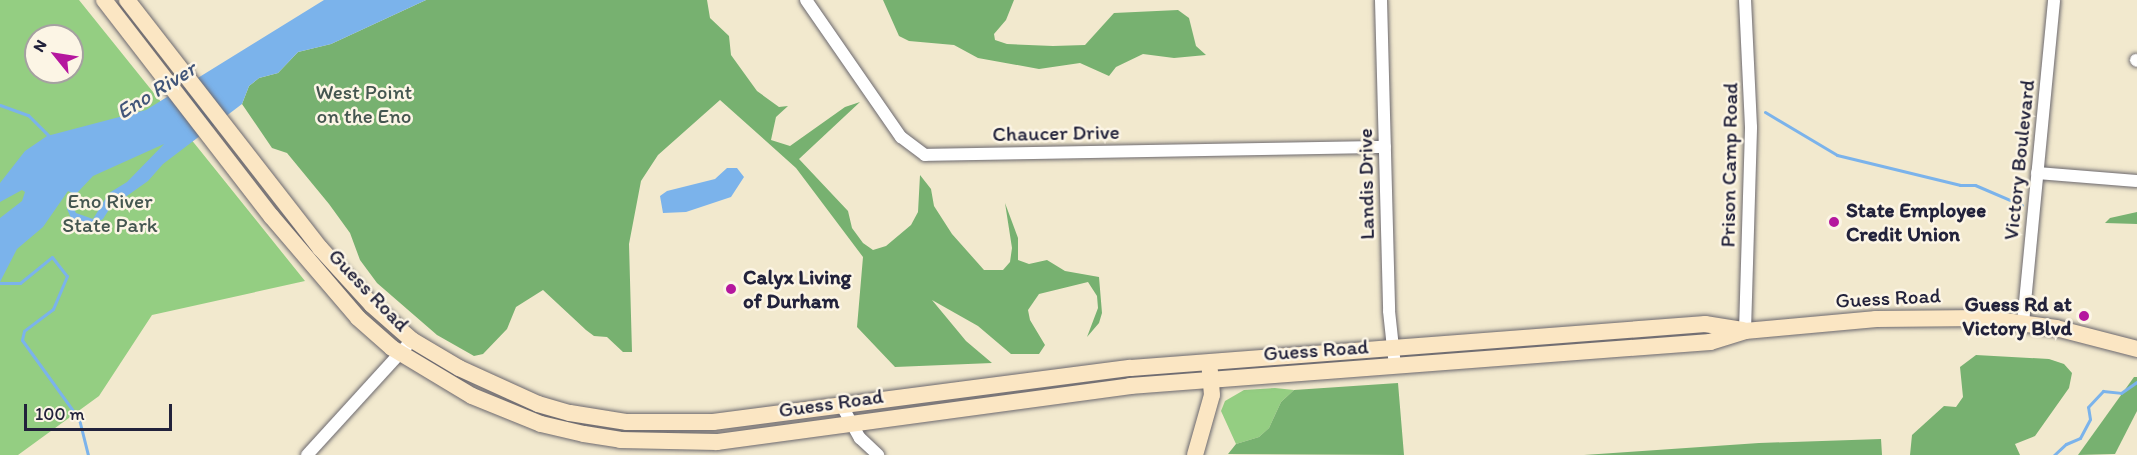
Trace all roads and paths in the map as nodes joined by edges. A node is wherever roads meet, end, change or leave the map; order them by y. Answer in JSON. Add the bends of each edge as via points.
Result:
{"nodes":[{"id":1,"x":104,"y":0,"type":"edge"},
{"id":2,"x":127,"y":0,"type":"edge"},
{"id":3,"x":806,"y":0,"type":"edge"},
{"id":4,"x":1381,"y":0,"type":"edge"},
{"id":5,"x":1745,"y":0,"type":"edge"},
{"id":6,"x":2054,"y":0,"type":"edge"},
{"id":7,"x":1385,"y":147,"type":"junction"},
{"id":8,"x":2037,"y":173,"type":"junction"},
{"id":9,"x":2137,"y":181,"type":"edge"},
{"id":10,"x":2023,"y":323,"type":"junction"},
{"id":11,"x":1745,"y":331,"type":"junction"},
{"id":12,"x":412,"y":340,"type":"junction"},
{"id":13,"x":1391,"y":349,"type":"junction"},
{"id":14,"x":2137,"y":349,"type":"edge"},
{"id":15,"x":401,"y":354,"type":"junction"},
{"id":16,"x":1395,"y":366,"type":"junction"},
{"id":17,"x":1210,"y":371,"type":"junction"},
{"id":18,"x":842,"y":406,"type":"junction"},
{"id":19,"x":852,"y":423,"type":"junction"},
{"id":20,"x":316,"y":452,"type":"edge"},
{"id":21,"x":878,"y":455,"type":"edge"},
{"id":22,"x":1195,"y":455,"type":"edge"}],
"edges":[{"from":1,"to":15,"type":"main road","name":"Guess Road","via":[[327,283],[358,318]]},
{"from":2,"to":12,"type":"main road","name":"Guess Road","via":[[320,248],[372,305]]},
{"from":3,"to":7,"type":"street","name":"Chaucer Drive","via":[[901,137],[925,155]]},
{"from":4,"to":7,"type":"street","name":"Landis Drive"},
{"from":5,"to":11,"type":"street","name":"Prison Camp Road","via":[[1751,127]]},
{"from":6,"to":8,"type":"street","name":"Victory Boulevard"},
{"from":7,"to":13,"type":"street","name":"Landis Drive"},
{"from":8,"to":9,"type":"street"},
{"from":8,"to":10,"type":"street","name":"Victory Boulevard"},
{"from":10,"to":11,"type":"main road","name":"Guess Road","via":[[1937,317]]},
{"from":10,"to":14,"type":"main road","name":"Guess Road","via":[[2094,336]]},
{"from":11,"to":13,"type":"main road","name":"Guess Road","via":[[1705,324]]},
{"from":11,"to":16,"type":"main road","name":"Guess Road","via":[[1710,342]]},
{"from":12,"to":15,"type":"street"},
{"from":12,"to":18,"type":"main road","name":"Guess Road","via":[[468,373],[538,404],[627,422],[713,422]]},
{"from":13,"to":16,"type":"street","name":"Landis Drive"},
{"from":13,"to":17,"type":"main road","name":"Guess Road"},
{"from":15,"to":19,"type":"main road","name":"Guess Road","via":[[500,410],[541,424],[620,440],[717,442]]},
{"from":15,"to":20,"type":"street"},
{"from":16,"to":17,"type":"main road","name":"Guess Road"},
{"from":17,"to":18,"type":"main road","name":"Guess Road","via":[[1115,370]]},
{"from":17,"to":19,"type":"main road","name":"Guess Road"},
{"from":17,"to":22,"type":"main road","via":[[1212,395]]},
{"from":18,"to":19,"type":"street"},
{"from":19,"to":21,"type":"street"}]}
